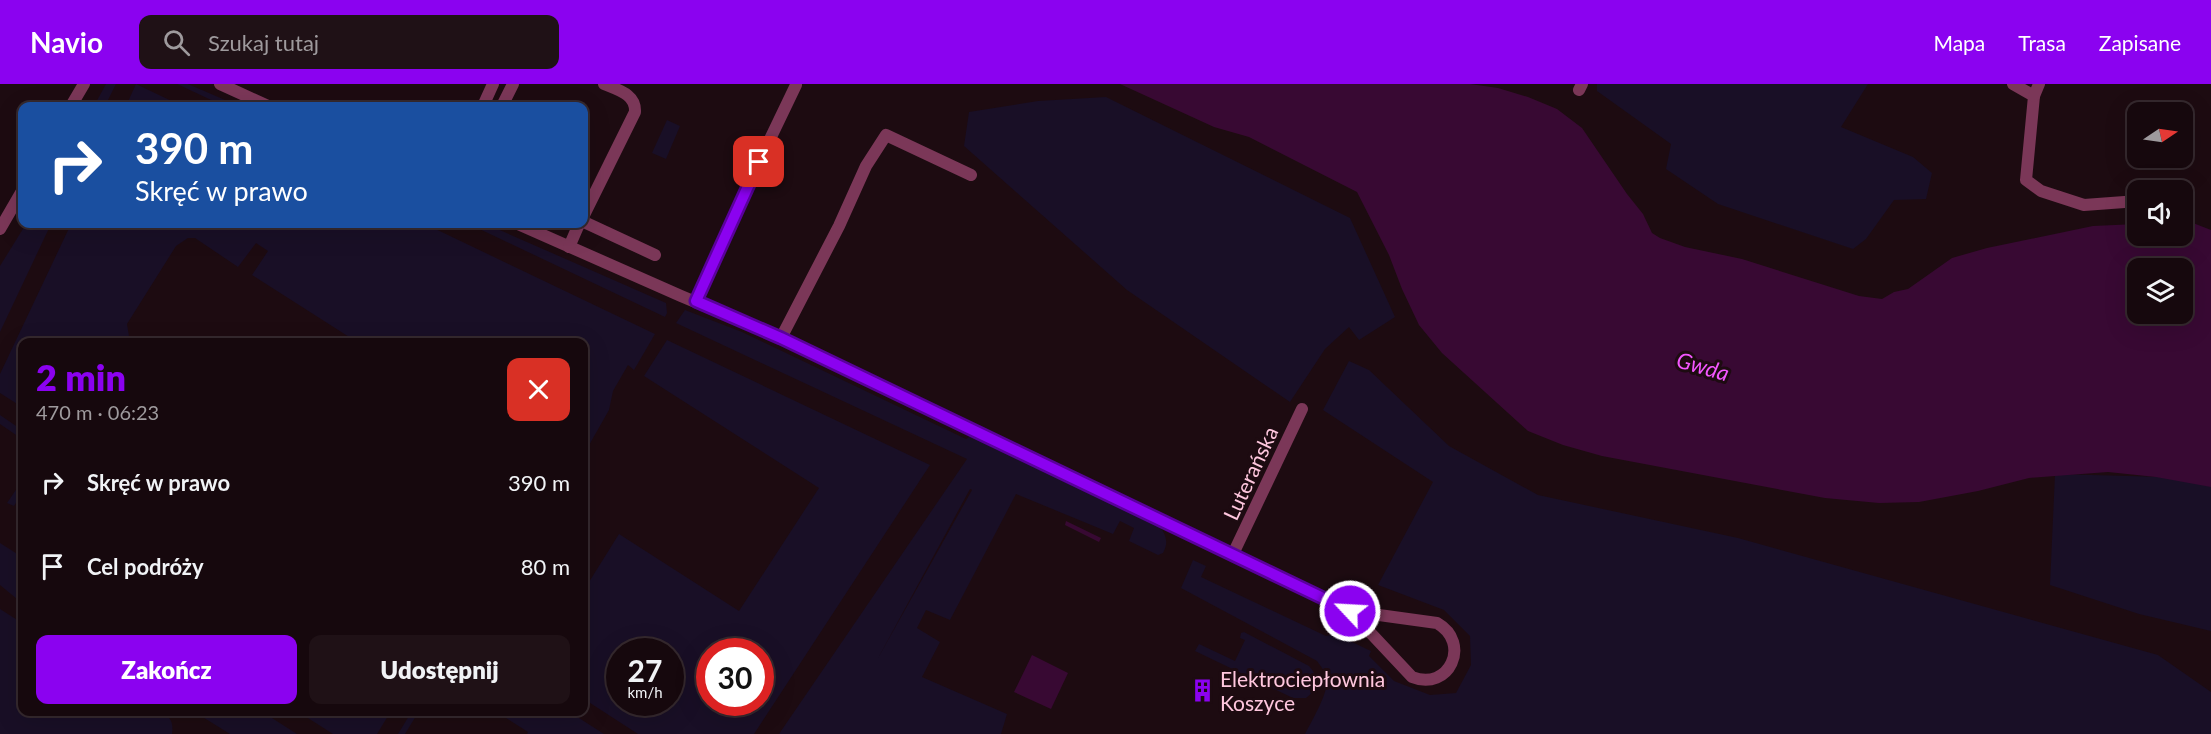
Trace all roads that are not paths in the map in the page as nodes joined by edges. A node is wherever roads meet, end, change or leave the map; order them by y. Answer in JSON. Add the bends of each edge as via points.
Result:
{"nodes":[{"id":1,"x":84,"y":84,"type":"edge"},
{"id":2,"x":220,"y":84,"type":"edge"},
{"id":3,"x":493,"y":84,"type":"edge"},
{"id":4,"x":513,"y":84,"type":"edge"},
{"id":5,"x":604,"y":84,"type":"edge"},
{"id":6,"x":2013,"y":84,"type":"edge"},
{"id":7,"x":796,"y":85,"type":"edge"},
{"id":8,"x":244,"y":89,"type":"edge"},
{"id":9,"x":2037,"y":90,"type":"edge"},
{"id":10,"x":73,"y":102,"type":"edge"},
{"id":11,"x":262,"y":102,"type":"edge"},
{"id":12,"x":485,"y":102,"type":"edge"},
{"id":13,"x":504,"y":102,"type":"edge"},
{"id":14,"x":971,"y":175,"type":"dead end"},
{"id":15,"x":18,"y":198,"type":"edge"},
{"id":16,"x":2127,"y":202,"type":"edge"},
{"id":17,"x":588,"y":207,"type":"edge"},
{"id":18,"x":588,"y":226,"type":"edge"},
{"id":19,"x":527,"y":228,"type":"edge"},
{"id":20,"x":578,"y":228,"type":"edge"},
{"id":21,"x":0,"y":229,"type":"edge"},
{"id":22,"x":569,"y":247,"type":"junction"},
{"id":23,"x":655,"y":255,"type":"dead end"},
{"id":24,"x":696,"y":301,"type":"junction"},
{"id":25,"x":781,"y":338,"type":"junction"},
{"id":26,"x":1302,"y":409,"type":"dead end"},
{"id":27,"x":1233,"y":554,"type":"junction"},
{"id":28,"x":1350,"y":611,"type":"junction"}],
"edges":[{"from":1,"to":10,"type":"street"},
{"from":2,"to":8,"type":"street"},
{"from":3,"to":12,"type":"street"},
{"from":4,"to":13,"type":"street"},
{"from":5,"to":17,"type":"street","via":[[629,96],[635,112]]},
{"from":6,"to":9,"type":"street"},
{"from":7,"to":24,"type":"street"},
{"from":8,"to":11,"type":"street"},
{"from":9,"to":16,"type":"street","via":[[2026,180],[2041,191],[2084,205]]},
{"from":14,"to":25,"type":"street","via":[[886,135],[866,166]]},
{"from":15,"to":21,"type":"street"},
{"from":18,"to":23,"type":"street"},
{"from":19,"to":22,"type":"street"},
{"from":20,"to":22,"type":"street"},
{"from":22,"to":24,"type":"street"},
{"from":24,"to":25,"type":"street"},
{"from":25,"to":27,"type":"street"},
{"from":26,"to":27,"type":"street","name":"Luterańska"},
{"from":27,"to":28,"type":"street"},
{"from":28,"to":28,"type":"street","via":[[1412,677],[1432,679],[1450,666],[1454,642],[1440,625]]}]}
